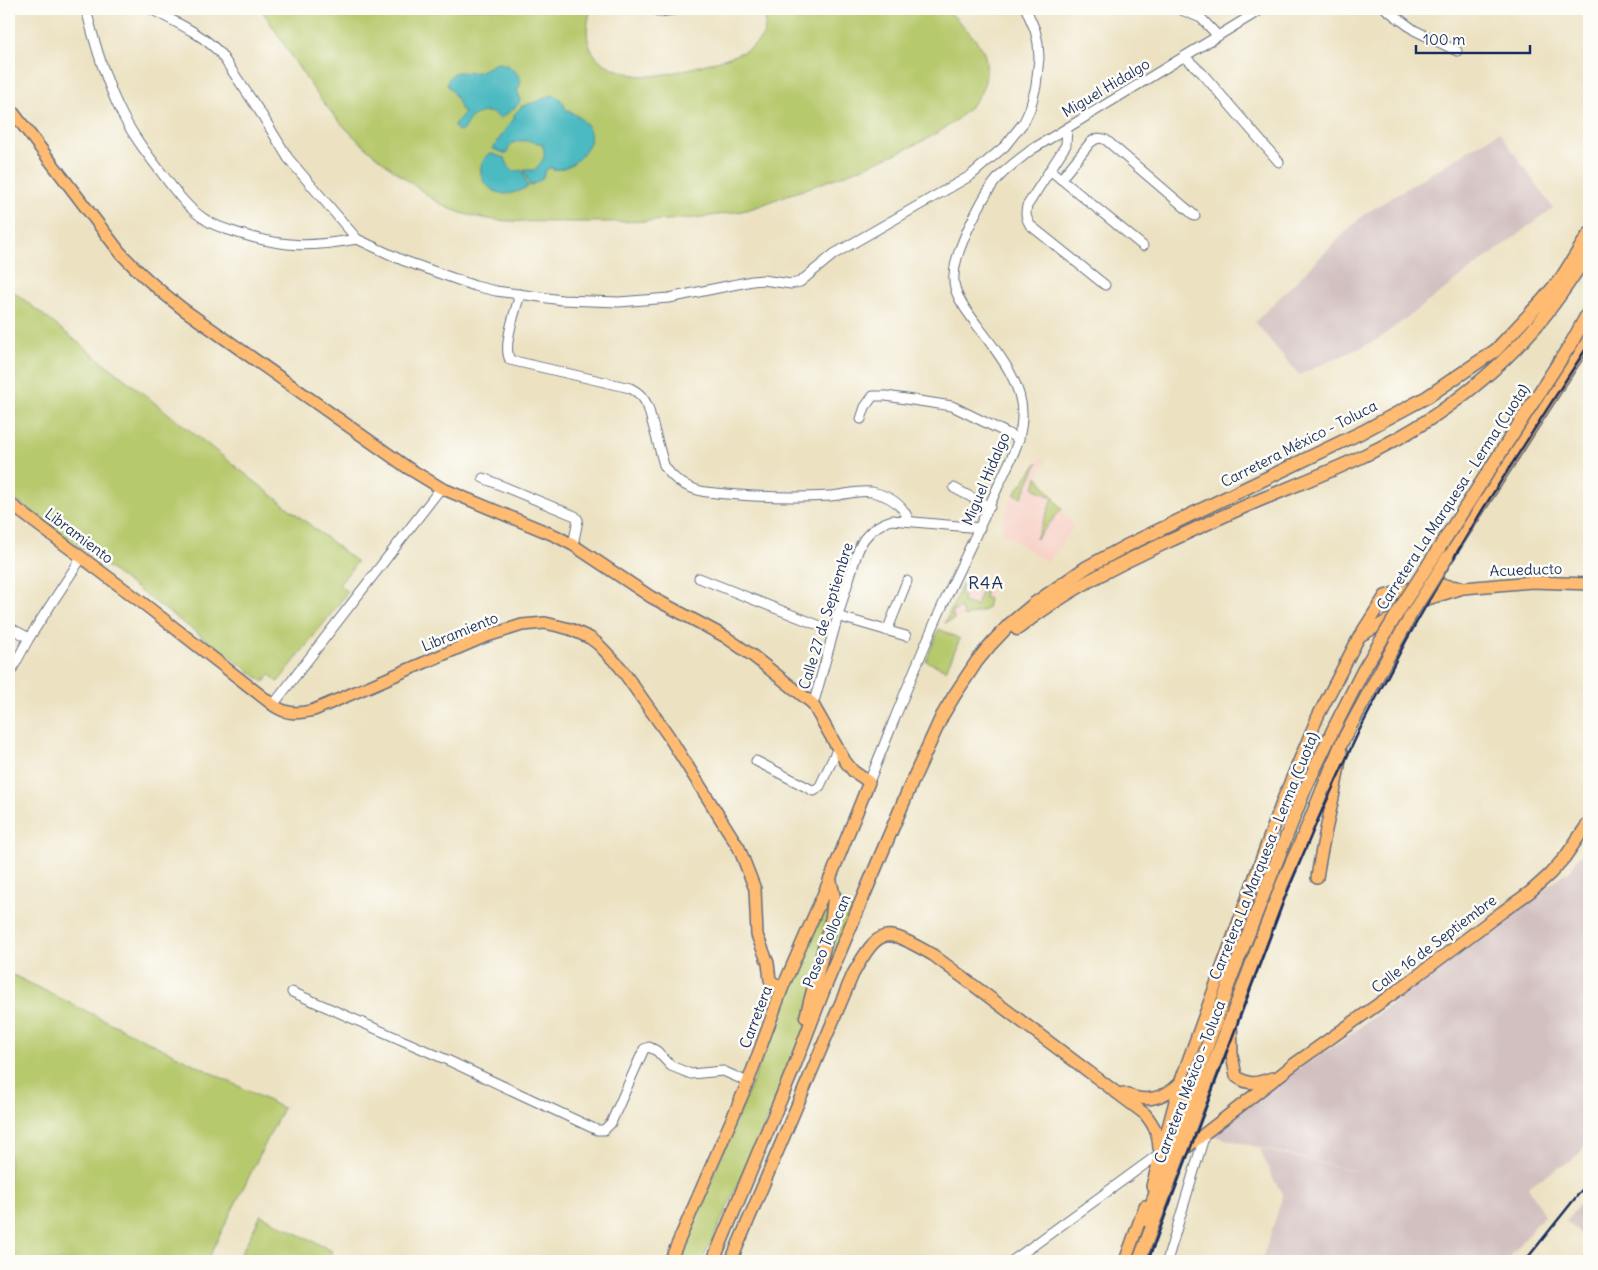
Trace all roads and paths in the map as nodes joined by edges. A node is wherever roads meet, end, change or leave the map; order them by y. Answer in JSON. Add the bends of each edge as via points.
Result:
{"nodes":[{"id":1,"x":86,"y":9,"type":"edge"},
{"id":2,"x":151,"y":9,"type":"edge"},
{"id":3,"x":654,"y":9,"type":"edge"},
{"id":4,"x":678,"y":9,"type":"edge"},
{"id":5,"x":1026,"y":9,"type":"edge"},
{"id":6,"x":1179,"y":9,"type":"edge"},
{"id":7,"x":1206,"y":9,"type":"edge"},
{"id":8,"x":1262,"y":9,"type":"edge"},
{"id":9,"x":1386,"y":9,"type":"edge"},
{"id":10,"x":1201,"y":18,"type":"junction"},
{"id":11,"x":1218,"y":36,"type":"junction"},
{"id":12,"x":1457,"y":51,"type":"dead end"},
{"id":13,"x":1185,"y":57,"type":"junction"},
{"id":14,"x":9,"y":108,"type":"edge"},
{"id":15,"x":1067,"y":128,"type":"junction"},
{"id":16,"x":1278,"y":162,"type":"dead end"},
{"id":17,"x":1050,"y":170,"type":"junction"},
{"id":18,"x":1061,"y":179,"type":"junction"},
{"id":19,"x":1195,"y":216,"type":"dead end"},
{"id":20,"x":1589,"y":234,"type":"edge"},
{"id":21,"x":357,"y":239,"type":"junction"},
{"id":22,"x":1143,"y":246,"type":"dead end"},
{"id":23,"x":1589,"y":252,"type":"edge"},
{"id":24,"x":1105,"y":285,"type":"dead end"},
{"id":25,"x":520,"y":294,"type":"junction"},
{"id":26,"x":1589,"y":312,"type":"edge"},
{"id":27,"x":1589,"y":337,"type":"edge"},
{"id":28,"x":861,"y":419,"type":"dead end"},
{"id":29,"x":1019,"y":439,"type":"junction"},
{"id":30,"x":483,"y":478,"type":"dead end"},
{"id":31,"x":441,"y":488,"type":"junction"},
{"id":32,"x":954,"y":488,"type":"dead end"},
{"id":33,"x":9,"y":503,"type":"edge"},
{"id":34,"x":990,"y":507,"type":"junction"},
{"id":35,"x":909,"y":521,"type":"junction"},
{"id":36,"x":980,"y":528,"type":"junction"},
{"id":37,"x":573,"y":545,"type":"junction"},
{"id":38,"x":1448,"y":556,"type":"joint"},
{"id":39,"x":82,"y":557,"type":"junction"},
{"id":40,"x":699,"y":578,"type":"dead end"},
{"id":41,"x":908,"y":581,"type":"dead end"},
{"id":42,"x":1589,"y":584,"type":"edge"},
{"id":43,"x":1464,"y":588,"type":"junction"},
{"id":44,"x":837,"y":616,"type":"junction"},
{"id":45,"x":1409,"y":618,"type":"joint"},
{"id":46,"x":9,"y":627,"type":"edge"},
{"id":47,"x":834,"y":631,"type":"junction"},
{"id":48,"x":887,"y":631,"type":"junction"},
{"id":49,"x":906,"y":636,"type":"dead end"},
{"id":50,"x":1359,"y":637,"type":"junction"},
{"id":51,"x":28,"y":638,"type":"junction"},
{"id":52,"x":991,"y":644,"type":"junction"},
{"id":53,"x":9,"y":676,"type":"edge"},
{"id":54,"x":812,"y":703,"type":"junction"},
{"id":55,"x":273,"y":705,"type":"junction"},
{"id":56,"x":1342,"y":742,"type":"junction"},
{"id":57,"x":838,"y":750,"type":"junction"},
{"id":58,"x":756,"y":761,"type":"dead end"},
{"id":59,"x":869,"y":782,"type":"junction"},
{"id":60,"x":1589,"y":822,"type":"edge"},
{"id":61,"x":1317,"y":878,"type":"dead end"},
{"id":62,"x":830,"y":879,"type":"junction"},
{"id":63,"x":782,"y":989,"type":"junction"},
{"id":64,"x":292,"y":992,"type":"dead end"},
{"id":65,"x":1231,"y":1017,"type":"junction"},
{"id":66,"x":792,"y":1072,"type":"junction"},
{"id":67,"x":1281,"y":1075,"type":"junction"},
{"id":68,"x":748,"y":1082,"type":"junction"},
{"id":69,"x":1180,"y":1083,"type":"junction"},
{"id":70,"x":1110,"y":1087,"type":"junction"},
{"id":71,"x":1206,"y":1134,"type":"junction"},
{"id":72,"x":1181,"y":1152,"type":"junction"},
{"id":73,"x":1159,"y":1154,"type":"junction"},
{"id":74,"x":721,"y":1239,"type":"junction"},
{"id":75,"x":670,"y":1261,"type":"edge"},
{"id":76,"x":708,"y":1261,"type":"edge"},
{"id":77,"x":713,"y":1261,"type":"edge"},
{"id":78,"x":731,"y":1261,"type":"edge"},
{"id":79,"x":1012,"y":1261,"type":"edge"},
{"id":80,"x":1126,"y":1261,"type":"edge"},
{"id":81,"x":1135,"y":1261,"type":"edge"},
{"id":82,"x":1140,"y":1261,"type":"edge"},
{"id":83,"x":1167,"y":1261,"type":"edge"}],
"edges":[{"from":1,"to":21,"type":"street","via":[[118,107],[150,158],[194,211],[219,226],[278,243],[322,245]]},
{"from":2,"to":21,"type":"street","via":[[195,32],[220,53],[288,158]]},
{"from":3,"to":4,"type":"street","via":[[660,12]]},
{"from":5,"to":25,"type":"street","via":[[1038,43],[1036,86],[1024,122],[1005,146],[970,176],[834,254],[796,283],[752,280],[669,298],[619,302],[562,300]]},
{"from":6,"to":10,"type":"street"},
{"from":7,"to":10,"type":"street"},
{"from":8,"to":11,"type":"street","name":"Miguel Hidalgo"},
{"from":9,"to":12,"type":"street","via":[[1414,30]]},
{"from":10,"to":11,"type":"street"},
{"from":11,"to":13,"type":"street","name":"Miguel Hidalgo"},
{"from":13,"to":15,"type":"street","name":"Miguel Hidalgo"},
{"from":13,"to":16,"type":"street"},
{"from":14,"to":31,"type":"main road","via":[[119,251],[156,288],[408,468]]},
{"from":15,"to":17,"type":"street","via":[[1066,145]]},
{"from":15,"to":29,"type":"street","name":"Miguel Hidalgo","via":[[1016,161],[990,188],[964,238],[954,276],[957,294],[964,308],[1009,370],[1018,391],[1022,412]]},
{"from":17,"to":18,"type":"street"},
{"from":17,"to":24,"type":"street","via":[[1027,206],[1026,218],[1030,225]]},
{"from":18,"to":19,"type":"street","via":[[1090,143],[1100,138]]},
{"from":18,"to":22,"type":"street"},
{"from":20,"to":52,"type":"highway","name":"Carretera México - Toluca","via":[[1542,302],[1496,350],[1427,397],[1362,432],[1087,567],[1034,604]]},
{"from":21,"to":25,"type":"street","via":[[452,279]]},
{"from":23,"to":52,"type":"highway","via":[[1536,326],[1468,390],[1429,420],[1347,463],[1109,569]]},
{"from":25,"to":35,"type":"street","via":[[509,339],[507,354],[510,360],[630,388],[639,393],[646,400],[664,465],[669,474],[680,482],[701,491],[742,495],[816,497],[872,492],[898,503]]},
{"from":26,"to":81,"type":"highway","name":"Carretera La Marquesa - Lerma (Cuota)","bridge":true,"via":[[1403,604],[1334,728],[1305,790],[1231,978]]},
{"from":27,"to":38,"type":"highway","name":"Carretera México - Toluca"},
{"from":28,"to":29,"type":"street","via":[[873,396],[886,396],[952,406]]},
{"from":29,"to":34,"type":"street","name":"Miguel Hidalgo"},
{"from":30,"to":37,"type":"street","via":[[575,516],[578,520]]},
{"from":31,"to":37,"type":"main road"},
{"from":31,"to":55,"type":"street"},
{"from":32,"to":34,"type":"street"},
{"from":33,"to":39,"type":"main road","name":"Libramiento"},
{"from":34,"to":36,"type":"street","name":"Miguel Hidalgo"},
{"from":35,"to":36,"type":"street","name":"Calle 27 de Septiembre"},
{"from":35,"to":44,"type":"street","name":"Calle 27 de Septiembre","via":[[884,522],[863,541]]},
{"from":36,"to":59,"type":"street","name":"Miguel Hidalgo","via":[[945,600]]},
{"from":37,"to":54,"type":"main road","via":[[651,597],[738,644]]},
{"from":38,"to":45,"type":"main road","name":"Carretera México - Toluca","bridge":true},
{"from":39,"to":51,"type":"street"},
{"from":39,"to":55,"type":"main road","name":"Libramiento"},
{"from":40,"to":47,"type":"street"},
{"from":41,"to":48,"type":"street"},
{"from":42,"to":43,"type":"main road","name":"Acueducto","via":[[1532,582]]},
{"from":43,"to":50,"type":"main road","via":[[1424,600]]},
{"from":43,"to":50,"type":"main road","via":[[1435,584],[1385,596]]},
{"from":44,"to":47,"type":"street","name":"Calle 27 de Septiembre"},
{"from":44,"to":48,"type":"street"},
{"from":45,"to":56,"type":"highway","name":"Carretera México - Toluca"},
{"from":46,"to":51,"type":"street"},
{"from":47,"to":54,"type":"street","name":"Calle 27 de Septiembre"},
{"from":48,"to":49,"type":"street"},
{"from":50,"to":69,"type":"main road","via":[[1318,716],[1284,797]]},
{"from":51,"to":53,"type":"street"},
{"from":52,"to":66,"type":"highway","name":"Paseo Tollocan","via":[[968,673],[942,716],[828,980]]},
{"from":54,"to":57,"type":"main road"},
{"from":55,"to":63,"type":"main road","name":"Libramiento","via":[[289,713],[314,710],[484,637],[522,625],[545,623],[590,638],[620,667],[668,735],[738,848],[755,889],[758,935],[770,980]]},
{"from":56,"to":61,"type":"main road","via":[[1338,779]]},
{"from":56,"to":65,"type":"highway","name":"Carretera México - Toluca"},
{"from":57,"to":58,"type":"street","via":[[820,786],[814,791]]},
{"from":57,"to":59,"type":"main road","via":[[853,771]]},
{"from":59,"to":62,"type":"main road","name":"Carretera"},
{"from":60,"to":67,"type":"main road","name":"Calle 16 de Septiembre","via":[[1565,857],[1530,892]]},
{"from":62,"to":63,"type":"main road","name":"Carretera"},
{"from":62,"to":66,"type":"highway","via":[[834,897],[832,917]]},
{"from":63,"to":68,"type":"main road","name":"Carretera"},
{"from":64,"to":68,"type":"street","via":[[597,1130],[604,1130],[611,1123],[644,1049],[649,1047],[671,1066],[691,1074],[723,1071]]},
{"from":65,"to":67,"type":"main road","via":[[1236,1076],[1253,1084]]},
{"from":65,"to":72,"type":"highway","name":"Carretera México - Toluca"},
{"from":66,"to":74,"type":"highway","name":"Paseo Tollocan"},
{"from":67,"to":71,"type":"main road","name":"Calle 16 de Septiembre"},
{"from":68,"to":75,"type":"main road","name":"Carretera"},
{"from":69,"to":70,"type":"main road","via":[[1168,1094],[1153,1099],[1134,1097]]},
{"from":69,"to":73,"type":"main road"},
{"from":70,"to":73,"type":"main road","via":[[1145,1114],[1155,1126]]},
{"from":70,"to":78,"type":"main road","via":[[933,955],[903,938],[894,935],[881,937],[853,974]]},
{"from":71,"to":72,"type":"main road","name":"Calle 16 de Septiembre"},
{"from":71,"to":83,"type":"street"},
{"from":72,"to":82,"type":"highway","name":"Carretera México - Toluca"},
{"from":73,"to":79,"type":"street"},
{"from":73,"to":80,"type":"main road","via":[[1156,1175]]},
{"from":74,"to":76,"type":"highway"},
{"from":74,"to":77,"type":"highway","name":"Paseo Tollocan"}]}
